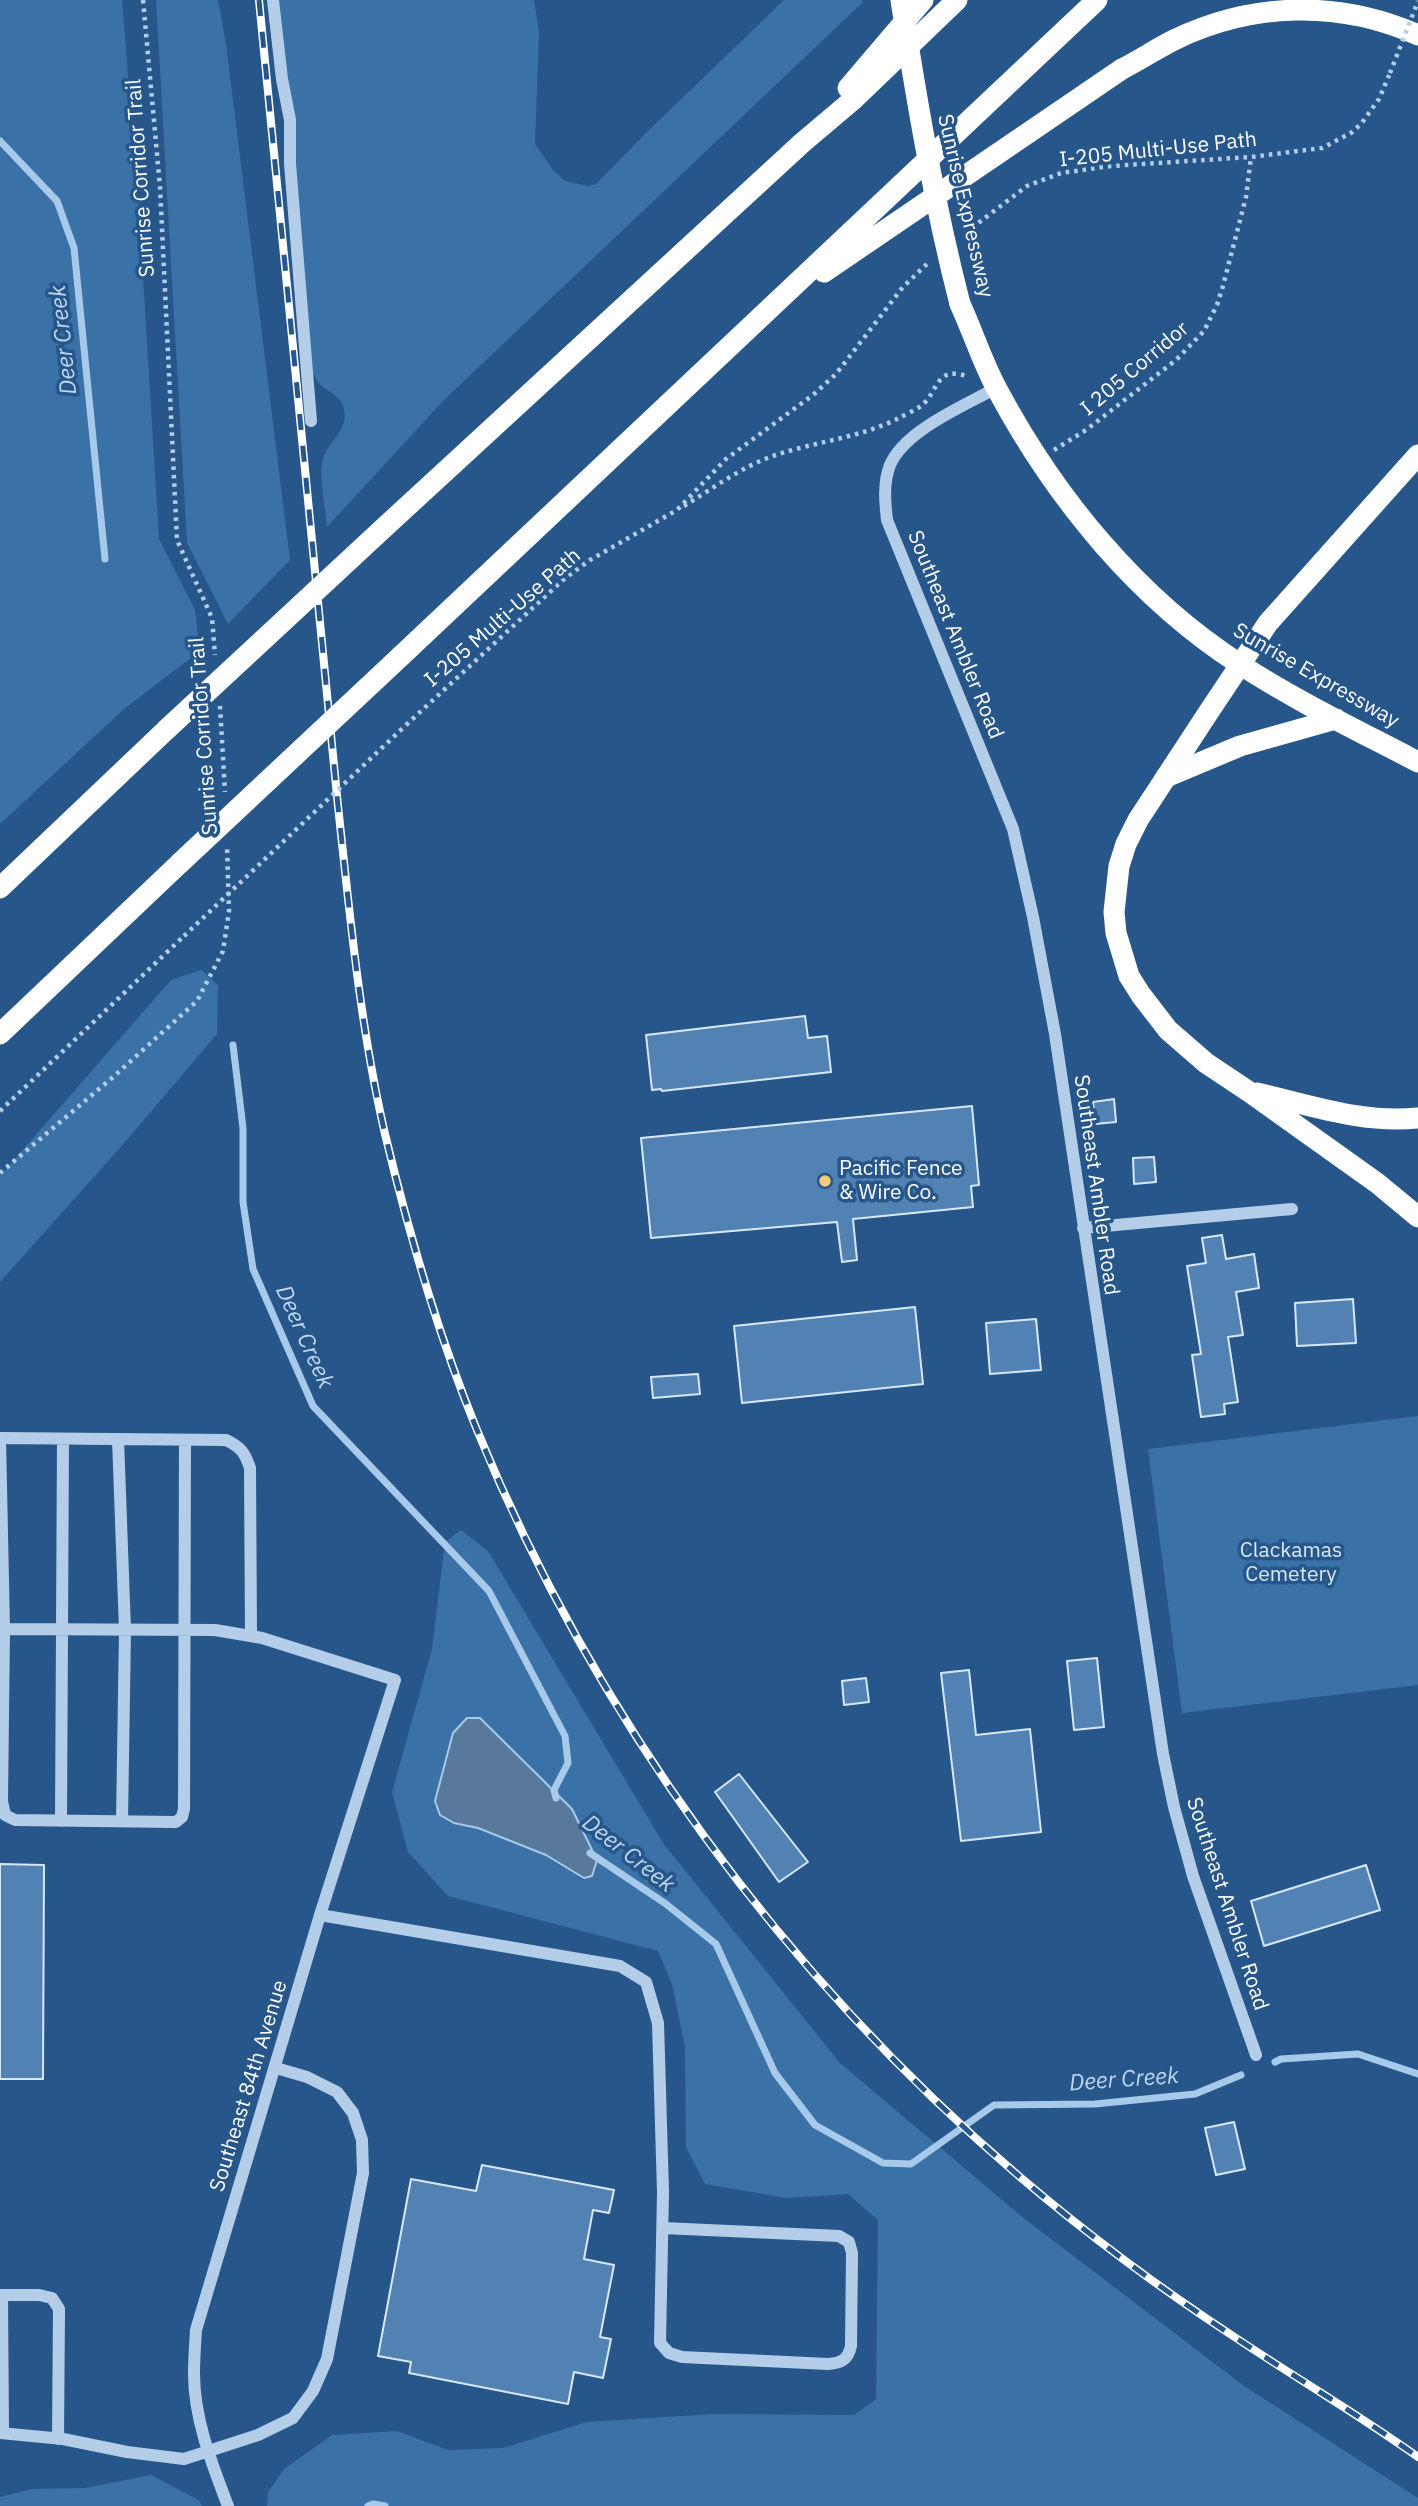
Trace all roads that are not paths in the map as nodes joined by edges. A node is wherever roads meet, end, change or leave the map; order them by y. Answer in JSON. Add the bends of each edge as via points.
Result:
{"nodes":[{"id":1,"x":273,"y":0,"type":"edge"},
{"id":2,"x":901,"y":0,"type":"edge"},
{"id":3,"x":923,"y":0,"type":"edge"},
{"id":4,"x":957,"y":0,"type":"edge"},
{"id":5,"x":1097,"y":0,"type":"edge"},
{"id":6,"x":1418,"y":35,"type":"edge"},
{"id":7,"x":802,"y":143,"type":"junction"},
{"id":8,"x":771,"y":308,"type":"junction"},
{"id":9,"x":996,"y":387,"type":"junction"},
{"id":10,"x":310,"y":421,"type":"dead end"},
{"id":11,"x":1418,"y":456,"type":"edge"},
{"id":12,"x":1240,"y":665,"type":"junction"},
{"id":13,"x":1336,"y":719,"type":"junction"},
{"id":14,"x":1418,"y":762,"type":"edge"},
{"id":15,"x":1166,"y":777,"type":"junction"},
{"id":16,"x":0,"y":888,"type":"edge"},
{"id":17,"x":0,"y":1034,"type":"edge"},
{"id":18,"x":1248,"y":1091,"type":"junction"},
{"id":19,"x":1418,"y":1118,"type":"edge"},
{"id":20,"x":1292,"y":1209,"type":"dead end"},
{"id":21,"x":1418,"y":1217,"type":"edge"},
{"id":22,"x":1083,"y":1227,"type":"junction"},
{"id":23,"x":0,"y":1439,"type":"edge"},
{"id":24,"x":63,"y":1439,"type":"junction"},
{"id":25,"x":118,"y":1439,"type":"junction"},
{"id":26,"x":185,"y":1440,"type":"junction"},
{"id":27,"x":2,"y":1629,"type":"edge"},
{"id":28,"x":62,"y":1629,"type":"junction"},
{"id":29,"x":125,"y":1630,"type":"junction"},
{"id":30,"x":186,"y":1630,"type":"junction"},
{"id":31,"x":251,"y":1636,"type":"junction"},
{"id":32,"x":61,"y":1821,"type":"junction"},
{"id":33,"x":122,"y":1821,"type":"junction"},
{"id":34,"x":320,"y":1916,"type":"junction"},
{"id":35,"x":1256,"y":2055,"type":"dead end"},
{"id":36,"x":276,"y":2068,"type":"junction"},
{"id":37,"x":663,"y":2228,"type":"junction"},
{"id":38,"x":1,"y":2295,"type":"edge"},
{"id":39,"x":1,"y":2432,"type":"edge"},
{"id":40,"x":58,"y":2439,"type":"junction"},
{"id":41,"x":208,"y":2452,"type":"junction"},
{"id":42,"x":228,"y":2506,"type":"edge"}],
"edges":[{"from":1,"to":10,"type":"street","via":[[290,120]]},
{"from":2,"to":9,"type":"highway","name":"Sunrise Expressway","bridge":true,"via":[[941,232],[960,304]]},
{"from":3,"to":7,"type":"highway"},
{"from":4,"to":7,"type":"highway"},
{"from":5,"to":8,"type":"highway"},
{"from":6,"to":8,"type":"highway","via":[[1360,14],[1314,9],[1255,13],[1199,30],[1122,69]]},
{"from":7,"to":16,"type":"highway","bridge":true},
{"from":8,"to":17,"type":"highway","bridge":true},
{"from":9,"to":12,"type":"highway","name":"Sunrise Expressway","via":[[1038,460],[1118,561],[1192,629]]},
{"from":9,"to":22,"type":"street","name":"Southeast Ambler Road","via":[[907,442],[890,466],[884,495],[887,520],[1013,829],[1055,1034]]},
{"from":11,"to":12,"type":"highway","via":[[1268,623]]},
{"from":12,"to":13,"type":"highway","name":"Sunrise Expressway"},
{"from":12,"to":15,"type":"highway"},
{"from":13,"to":14,"type":"highway","name":"Sunrise Expressway"},
{"from":13,"to":15,"type":"highway","via":[[1240,746]]},
{"from":15,"to":18,"type":"highway","via":[[1138,820],[1119,866],[1114,912],[1122,956],[1140,995],[1168,1030]]},
{"from":18,"to":19,"type":"highway","via":[[1351,1115]]},
{"from":18,"to":21,"type":"highway"},
{"from":20,"to":22,"type":"street"},
{"from":22,"to":35,"type":"street","name":"Southeast Ambler Road","via":[[1166,1772],[1193,1876]]},
{"from":23,"to":24,"type":"street"},
{"from":23,"to":27,"type":"street"},
{"from":24,"to":25,"type":"street"},
{"from":24,"to":28,"type":"street"},
{"from":25,"to":26,"type":"street"},
{"from":25,"to":29,"type":"street"},
{"from":26,"to":30,"type":"street"},
{"from":26,"to":31,"type":"street","via":[[226,1440],[245,1453],[250,1468]]},
{"from":27,"to":28,"type":"street"},
{"from":27,"to":32,"type":"street","via":[[5,1815],[15,1820]]},
{"from":28,"to":29,"type":"street"},
{"from":28,"to":32,"type":"street"},
{"from":29,"to":30,"type":"street"},
{"from":29,"to":33,"type":"street"},
{"from":30,"to":31,"type":"street"},
{"from":30,"to":33,"type":"street","via":[[184,1809],[176,1822]]},
{"from":31,"to":34,"type":"street","name":"Southeast 84th Avenue","via":[[395,1680]]},
{"from":32,"to":33,"type":"street"},
{"from":34,"to":36,"type":"street","name":"Southeast 84th Avenue"},
{"from":34,"to":37,"type":"street","via":[[620,1966],[646,1982],[658,2023]]},
{"from":36,"to":41,"type":"street","name":"Southeast 84th Avenue","via":[[196,2330],[194,2376]]},
{"from":36,"to":41,"type":"street","via":[[337,2092],[353,2113],[362,2140],[363,2173],[327,2359],[313,2391],[293,2418]]},
{"from":37,"to":37,"type":"street","via":[[660,2343],[669,2353],[703,2360],[828,2364],[849,2356],[849,2242],[825,2233]]},
{"from":38,"to":39,"type":"street"},
{"from":38,"to":40,"type":"street","via":[[52,2298],[59,2309]]},
{"from":39,"to":40,"type":"street"},
{"from":40,"to":41,"type":"street","via":[[184,2459]]},
{"from":41,"to":42,"type":"street","name":"Southeast 84th Avenue"}]}
